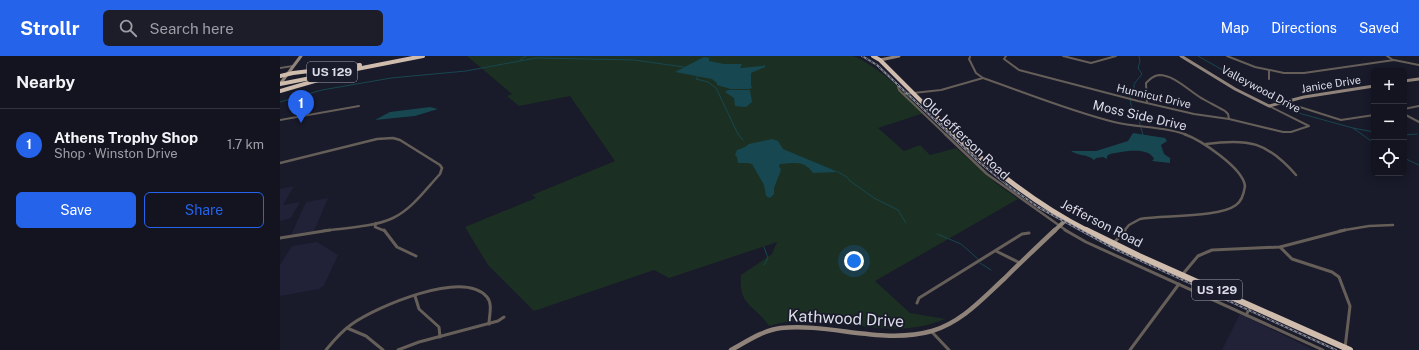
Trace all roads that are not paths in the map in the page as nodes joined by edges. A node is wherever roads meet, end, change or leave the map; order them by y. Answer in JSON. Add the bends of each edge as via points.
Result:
{"nodes":[{"id":1,"x":301,"y":56,"type":"edge"},
{"id":2,"x":412,"y":56,"type":"edge"},
{"id":3,"x":423,"y":56,"type":"edge"},
{"id":4,"x":873,"y":56,"type":"edge"},
{"id":5,"x":899,"y":56,"type":"edge"},
{"id":6,"x":970,"y":56,"type":"edge"},
{"id":7,"x":1006,"y":56,"type":"edge"},
{"id":8,"x":1063,"y":56,"type":"edge"},
{"id":9,"x":1116,"y":56,"type":"edge"},
{"id":10,"x":1181,"y":56,"type":"edge"},
{"id":11,"x":1227,"y":56,"type":"edge"},
{"id":12,"x":1387,"y":56,"type":"edge"},
{"id":13,"x":879,"y":58,"type":"edge"},
{"id":14,"x":1394,"y":60,"type":"junction"},
{"id":15,"x":375,"y":63,"type":"junction"},
{"id":16,"x":386,"y":63,"type":"junction"},
{"id":17,"x":1419,"y":65,"type":"edge"},
{"id":18,"x":293,"y":66,"type":"junction"},
{"id":19,"x":280,"y":68,"type":"edge"},
{"id":20,"x":1157,"y":70,"type":"dead end"},
{"id":21,"x":1269,"y":71,"type":"junction"},
{"id":22,"x":288,"y":74,"type":"junction"},
{"id":23,"x":1159,"y":75,"type":"junction"},
{"id":24,"x":280,"y":76,"type":"edge"},
{"id":25,"x":983,"y":78,"type":"junction"},
{"id":26,"x":1269,"y":79,"type":"dead end"},
{"id":27,"x":1419,"y":79,"type":"edge"},
{"id":28,"x":289,"y":81,"type":"junction"},
{"id":29,"x":1407,"y":81,"type":"edge"},
{"id":30,"x":280,"y":83,"type":"edge"},
{"id":31,"x":1371,"y":87,"type":"edge"},
{"id":32,"x":898,"y":88,"type":"dead end"},
{"id":33,"x":280,"y":91,"type":"edge"},
{"id":34,"x":913,"y":92,"type":"junction"},
{"id":35,"x":903,"y":94,"type":"junction"},
{"id":36,"x":1282,"y":102,"type":"junction"},
{"id":37,"x":1147,"y":103,"type":"junction"},
{"id":38,"x":359,"y":106,"type":"dead end"},
{"id":39,"x":1269,"y":106,"type":"junction"},
{"id":40,"x":1419,"y":106,"type":"edge"},
{"id":41,"x":1407,"y":108,"type":"edge"},
{"id":42,"x":1371,"y":115,"type":"edge"},
{"id":43,"x":1407,"y":116,"type":"edge"},
{"id":44,"x":1229,"y":119,"type":"junction"},
{"id":45,"x":280,"y":120,"type":"edge"},
{"id":46,"x":1419,"y":122,"type":"edge"},
{"id":47,"x":1308,"y":127,"type":"joint"},
{"id":48,"x":1205,"y":144,"type":"junction"},
{"id":49,"x":280,"y":163,"type":"edge"},
{"id":50,"x":1296,"y":174,"type":"dead end"},
{"id":51,"x":1067,"y":219,"type":"junction"},
{"id":52,"x":376,"y":223,"type":"junction"},
{"id":53,"x":1393,"y":225,"type":"dead end"},
{"id":54,"x":1059,"y":227,"type":"junction"},
{"id":55,"x":1029,"y":234,"type":"dead end"},
{"id":56,"x":280,"y":238,"type":"edge"},
{"id":57,"x":1114,"y":243,"type":"junction"},
{"id":58,"x":1280,"y":247,"type":"junction"},
{"id":59,"x":996,"y":251,"type":"junction"},
{"id":60,"x":416,"y":256,"type":"dead end"},
{"id":61,"x":1020,"y":264,"type":"junction"},
{"id":62,"x":1182,"y":275,"type":"junction"},
{"id":63,"x":1179,"y":284,"type":"junction"},
{"id":64,"x":415,"y":296,"type":"junction"},
{"id":65,"x":917,"y":303,"type":"dead end"},
{"id":66,"x":1251,"y":305,"type":"junction"},
{"id":67,"x":1246,"y":315,"type":"junction"},
{"id":68,"x":504,"y":317,"type":"dead end"},
{"id":69,"x":489,"y":324,"type":"junction"},
{"id":70,"x":347,"y":328,"type":"junction"},
{"id":71,"x":931,"y":331,"type":"junction"},
{"id":72,"x":440,"y":337,"type":"junction"},
{"id":73,"x":1347,"y":349,"type":"edge"},
{"id":74,"x":326,"y":350,"type":"edge"},
{"id":75,"x":383,"y":350,"type":"edge"},
{"id":76,"x":398,"y":350,"type":"edge"},
{"id":77,"x":731,"y":350,"type":"edge"},
{"id":78,"x":949,"y":350,"type":"edge"},
{"id":79,"x":1130,"y":350,"type":"edge"},
{"id":80,"x":1322,"y":350,"type":"edge"}],
"edges":[{"from":1,"to":18,"type":"street"},
{"from":2,"to":15,"type":"highway","number":"US 129"},
{"from":3,"to":16,"type":"highway","number":"US 129"},
{"from":4,"to":13,"type":"highway","name":"Jefferson Road","number":"US 129"},
{"from":5,"to":13,"type":"street"},
{"from":6,"to":25,"type":"street","via":[[976,73]]},
{"from":7,"to":37,"type":"street","name":"Hunnicut Drive","via":[[1004,59],[1019,70]]},
{"from":8,"to":9,"type":"street","via":[[1091,63]]},
{"from":10,"to":39,"type":"street","name":"Valleywood Drive","via":[[1235,89]]},
{"from":11,"to":21,"type":"street","via":[[1246,65]]},
{"from":12,"to":14,"type":"street"},
{"from":13,"to":34,"type":"highway","name":"Jefferson Road","number":"US 129"},
{"from":14,"to":17,"type":"street"},
{"from":14,"to":21,"type":"street","via":[[1304,74]]},
{"from":15,"to":22,"type":"highway"},
{"from":15,"to":28,"type":"highway","number":"US 129"},
{"from":16,"to":28,"type":"highway","number":"US 129"},
{"from":16,"to":33,"type":"highway"},
{"from":18,"to":19,"type":"street"},
{"from":18,"to":22,"type":"street"},
{"from":20,"to":23,"type":"street"},
{"from":21,"to":26,"type":"street"},
{"from":22,"to":24,"type":"highway"},
{"from":22,"to":30,"type":"street"},
{"from":23,"to":37,"type":"street","via":[[1153,76],[1146,83]]},
{"from":23,"to":44,"type":"street","via":[[1175,79],[1225,111]]},
{"from":25,"to":34,"type":"street","via":[[940,90]]},
{"from":25,"to":48,"type":"street","name":"Moss Side Drive","via":[[1108,120],[1179,132]]},
{"from":27,"to":29,"type":"street"},
{"from":28,"to":30,"type":"highway","number":"US 129"},
{"from":31,"to":36,"type":"street","name":"Janice Drive"},
{"from":32,"to":35,"type":"street","name":"Old Jefferson Road"},
{"from":34,"to":35,"type":"street"},
{"from":34,"to":51,"type":"highway","name":"Jefferson Road","number":"US 129","via":[[993,168],[1026,194]]},
{"from":35,"to":54,"type":"street","name":"Old Jefferson Road","via":[[980,169]]},
{"from":36,"to":39,"type":"street","name":"Janice Drive"},
{"from":36,"to":42,"type":"street","via":[[1341,120]]},
{"from":37,"to":44,"type":"street","name":"Hunnicut Drive"},
{"from":38,"to":45,"type":"street"},
{"from":39,"to":47,"type":"street","name":"Valleywood Drive","via":[[1306,123]]},
{"from":40,"to":41,"type":"street"},
{"from":43,"to":46,"type":"street"},
{"from":44,"to":47,"type":"street","name":"Hunnicut Drive","via":[[1285,133]]},
{"from":48,"to":50,"type":"street","via":[[1233,142],[1265,148],[1277,155]]},
{"from":48,"to":57,"type":"street","name":"Moss Side Drive","via":[[1243,179],[1245,189],[1239,203],[1224,211],[1140,219],[1128,225]]},
{"from":49,"to":52,"type":"street","via":[[388,138],[400,140],[440,165],[440,174],[405,211]]},
{"from":51,"to":54,"type":"street","name":"Kathwood Drive"},
{"from":51,"to":57,"type":"highway","name":"Jefferson Road","number":"US 129"},
{"from":52,"to":56,"type":"street"},
{"from":52,"to":60,"type":"street","via":[[375,227],[384,230],[397,247]]},
{"from":53,"to":58,"type":"street","via":[[1340,231]]},
{"from":54,"to":61,"type":"street","name":"Kathwood Drive"},
{"from":54,"to":63,"type":"street","name":"Old Jefferson Road"},
{"from":55,"to":59,"type":"street","via":[[1022,234]]},
{"from":57,"to":62,"type":"highway","name":"Jefferson Road","number":"US 129"},
{"from":58,"to":62,"type":"street","via":[[1208,251],[1198,256]]},
{"from":58,"to":73,"type":"street","via":[[1292,258],[1332,272],[1339,277],[1350,306]]},
{"from":59,"to":61,"type":"street"},
{"from":59,"to":65,"type":"street","via":[[919,298]]},
{"from":61,"to":71,"type":"street","name":"Kathwood Drive","via":[[964,316]]},
{"from":62,"to":66,"type":"highway","name":"Jefferson Road","number":"US 129"},
{"from":63,"to":67,"type":"street","name":"Old Jefferson Road"},
{"from":63,"to":79,"type":"street"},
{"from":64,"to":69,"type":"street","via":[[452,287],[478,290],[486,295],[489,301]]},
{"from":64,"to":70,"type":"street","via":[[376,310]]},
{"from":64,"to":72,"type":"street","via":[[419,309],[439,327]]},
{"from":66,"to":67,"type":"street"},
{"from":66,"to":73,"type":"highway","name":"Jefferson Road","number":"US 129"},
{"from":67,"to":80,"type":"street","name":"Old Jefferson Road"},
{"from":68,"to":69,"type":"street"},
{"from":69,"to":72,"type":"street"},
{"from":70,"to":74,"type":"street"},
{"from":70,"to":75,"type":"street","via":[[370,338]]},
{"from":71,"to":77,"type":"street","name":"Kathwood Drive","via":[[896,335],[820,328],[780,328],[766,332]]},
{"from":71,"to":78,"type":"street"},
{"from":72,"to":76,"type":"street"}]}
